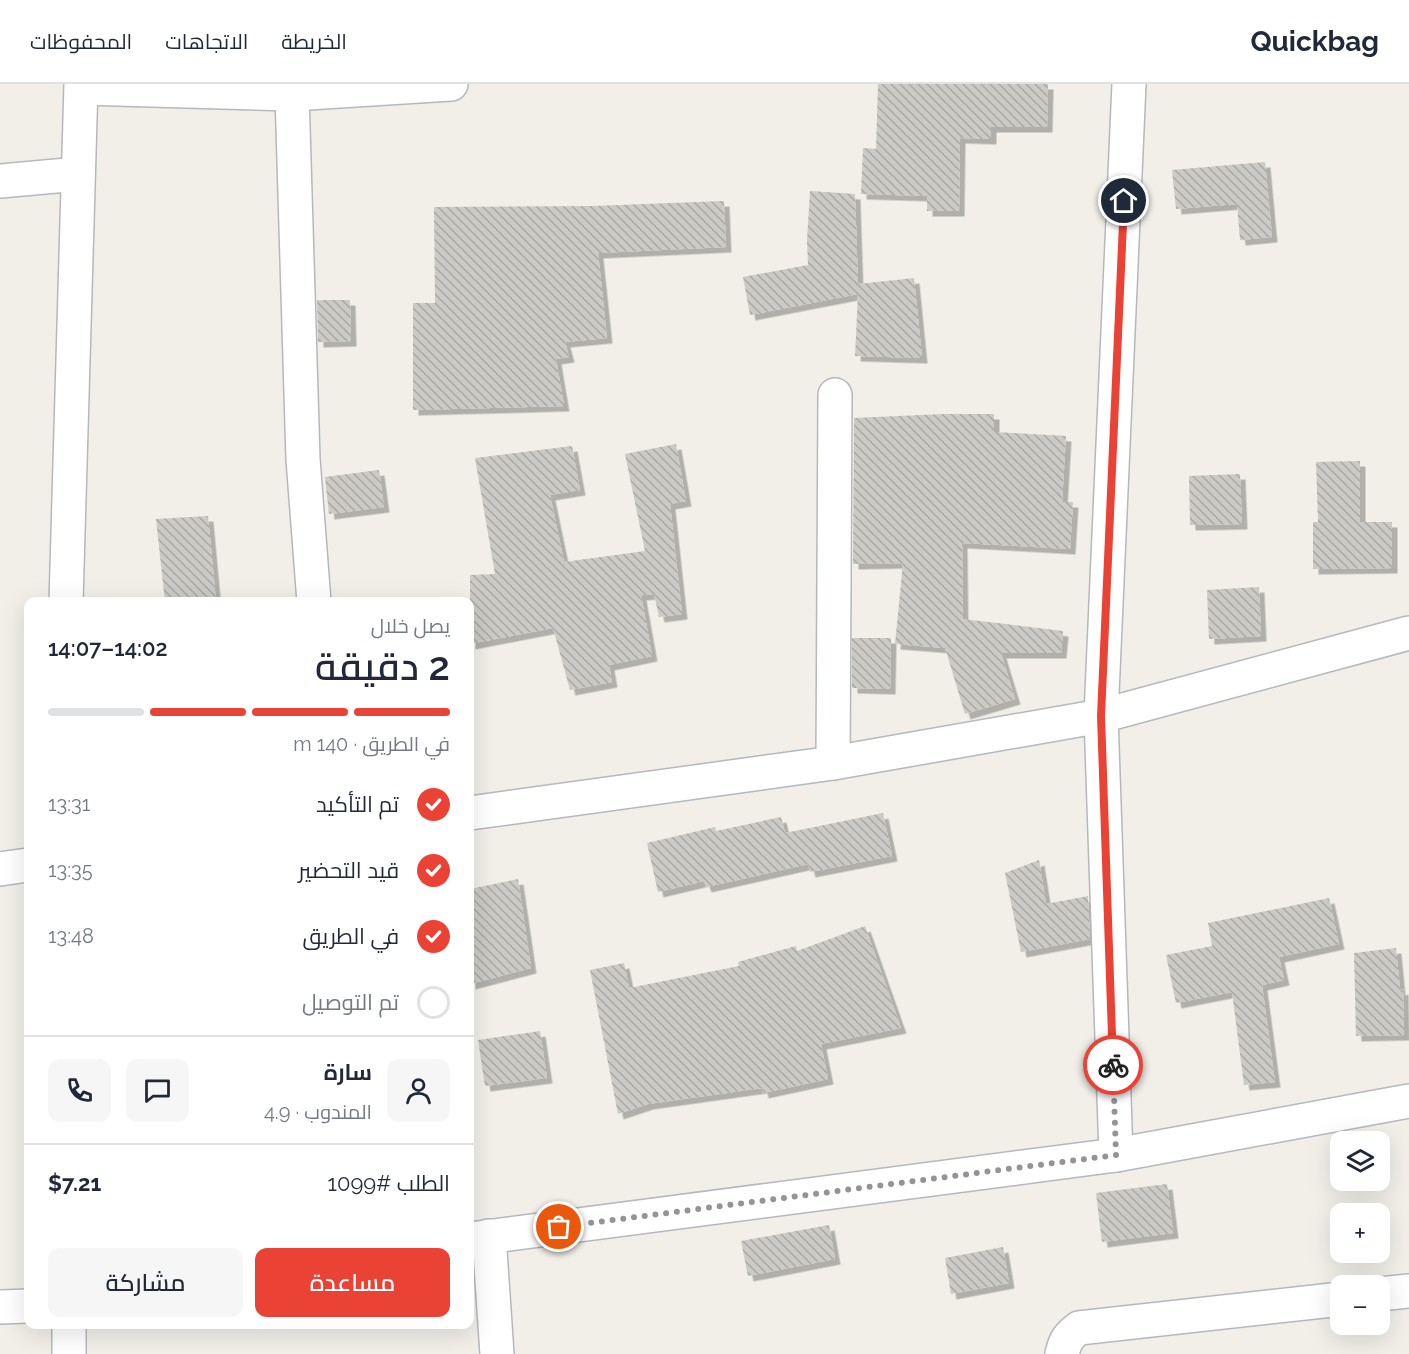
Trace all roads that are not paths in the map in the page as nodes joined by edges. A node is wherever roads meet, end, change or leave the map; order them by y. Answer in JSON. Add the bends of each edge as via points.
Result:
{"nodes":[{"id":1,"x":451,"y":84,"type":"edge"},
{"id":2,"x":1129,"y":84,"type":"edge"},
{"id":3,"x":82,"y":86,"type":"edge"},
{"id":4,"x":292,"y":94,"type":"junction"},
{"id":5,"x":78,"y":174,"type":"junction"},
{"id":6,"x":0,"y":181,"type":"edge"},
{"id":7,"x":835,"y":395,"type":"dead end"},
{"id":8,"x":66,"y":597,"type":"edge"},
{"id":9,"x":314,"y":597,"type":"edge"},
{"id":10,"x":1409,"y":633,"type":"edge"},
{"id":11,"x":1101,"y":716,"type":"junction"},
{"id":12,"x":833,"y":763,"type":"junction"},
{"id":13,"x":474,"y":812,"type":"edge"},
{"id":14,"x":24,"y":866,"type":"edge"},
{"id":15,"x":0,"y":869,"type":"edge"},
{"id":16,"x":1409,"y":1101,"type":"edge"},
{"id":17,"x":1116,"y":1155,"type":"junction"},
{"id":18,"x":479,"y":1237,"type":"edge"},
{"id":19,"x":1409,"y":1291,"type":"edge"},
{"id":20,"x":1390,"y":1293,"type":"edge"},
{"id":21,"x":1330,"y":1300,"type":"edge"},
{"id":22,"x":24,"y":1306,"type":"edge"},
{"id":23,"x":0,"y":1307,"type":"edge"},
{"id":24,"x":69,"y":1329,"type":"edge"},
{"id":25,"x":69,"y":1354,"type":"edge"},
{"id":26,"x":497,"y":1354,"type":"edge"},
{"id":27,"x":1062,"y":1354,"type":"edge"}],
"edges":[{"from":1,"to":4,"type":"street"},
{"from":2,"to":11,"type":"street"},
{"from":3,"to":4,"type":"street"},
{"from":3,"to":5,"type":"street"},
{"from":4,"to":9,"type":"street","via":[[303,459]]},
{"from":5,"to":6,"type":"street"},
{"from":5,"to":8,"type":"street"},
{"from":7,"to":12,"type":"street"},
{"from":10,"to":11,"type":"street"},
{"from":11,"to":12,"type":"street"},
{"from":11,"to":17,"type":"street"},
{"from":12,"to":13,"type":"street"},
{"from":14,"to":15,"type":"street"},
{"from":16,"to":17,"type":"street"},
{"from":17,"to":18,"type":"street"},
{"from":18,"to":26,"type":"street"},
{"from":19,"to":20,"type":"street"},
{"from":21,"to":27,"type":"street","via":[[1079,1328],[1068,1336]]},
{"from":22,"to":23,"type":"street"},
{"from":24,"to":25,"type":"street"}]}
